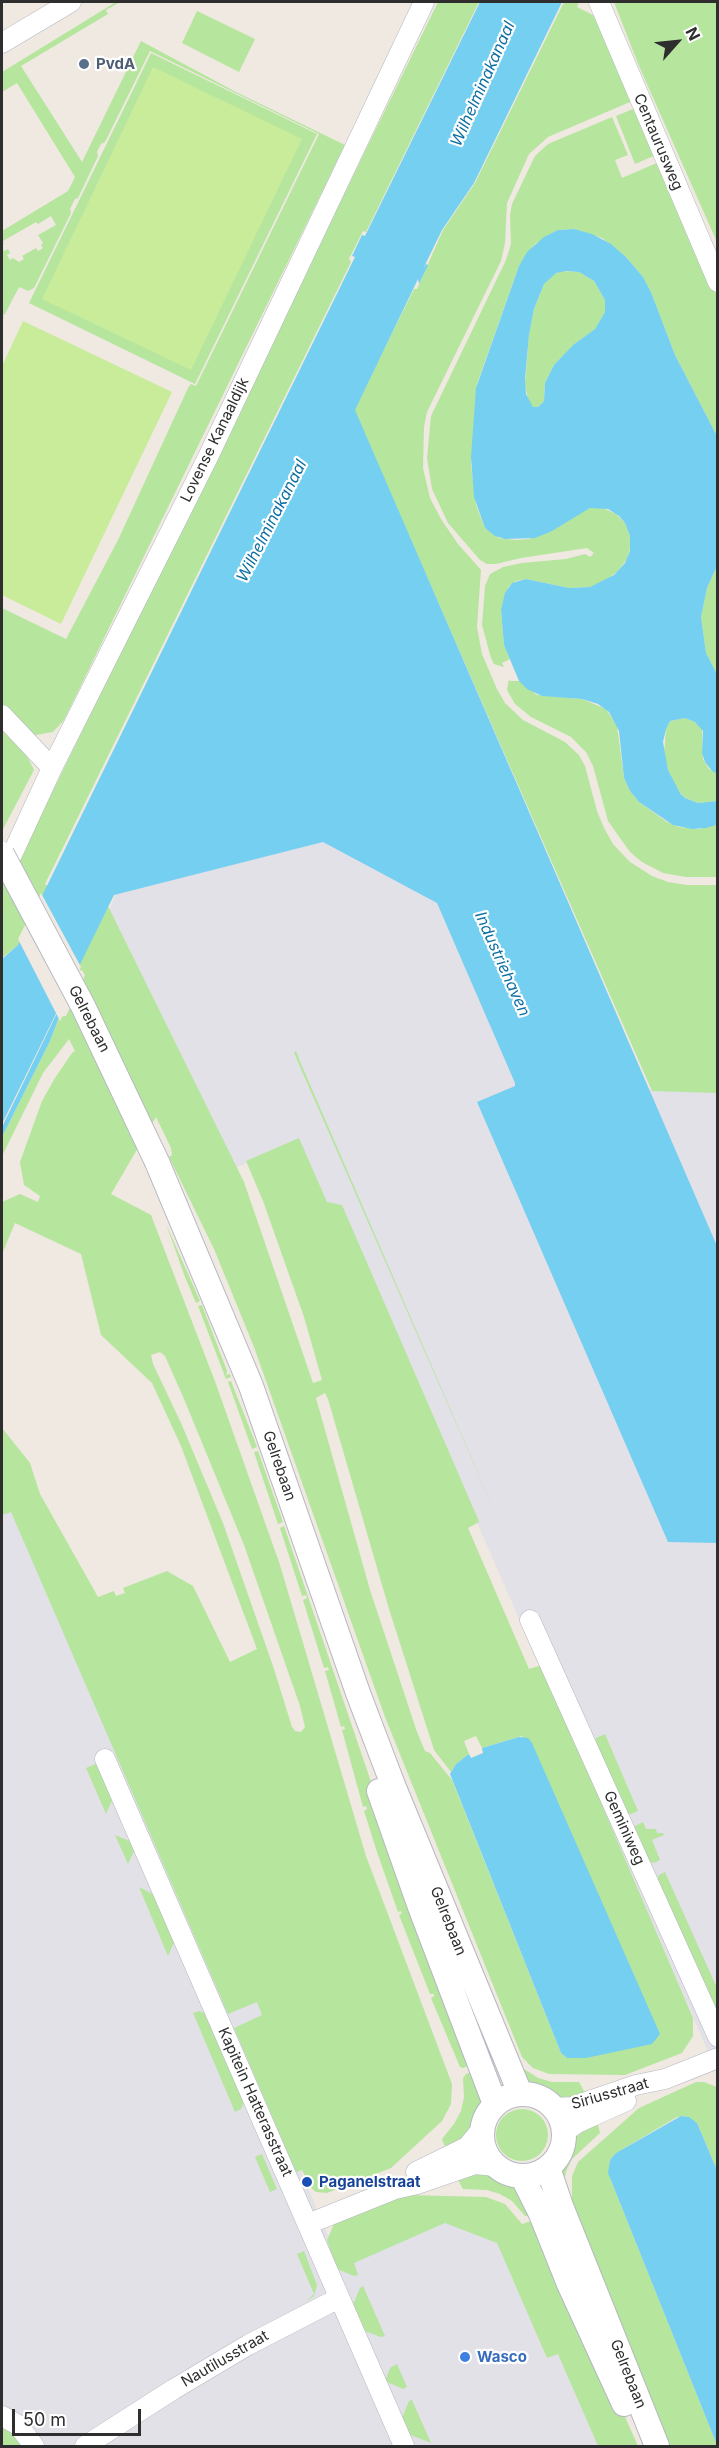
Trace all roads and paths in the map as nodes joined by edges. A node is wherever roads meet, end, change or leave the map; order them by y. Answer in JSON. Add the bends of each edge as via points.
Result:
{"nodes":[{"id":1,"x":71,"y":2,"type":"edge"},
{"id":2,"x":424,"y":2,"type":"edge"},
{"id":3,"x":599,"y":2,"type":"edge"},
{"id":4,"x":2,"y":42,"type":"edge"},
{"id":5,"x":717,"y":282,"type":"edge"},
{"id":6,"x":2,"y":715,"type":"edge"},
{"id":7,"x":52,"y":768,"type":"junction"},
{"id":8,"x":2,"y":855,"type":"edge"},
{"id":9,"x":2,"y":876,"type":"edge"},
{"id":10,"x":154,"y":1167,"type":"junction"},
{"id":11,"x":530,"y":1620,"type":"dead end"},
{"id":12,"x":105,"y":1759,"type":"dead end"},
{"id":13,"x":717,"y":2037,"type":"edge"},
{"id":14,"x":717,"y":2058,"type":"edge"},
{"id":15,"x":665,"y":2079,"type":"junction"},
{"id":16,"x":520,"y":2093,"type":"junction"},
{"id":17,"x":495,"y":2104,"type":"junction"},
{"id":18,"x":555,"y":2108,"type":"junction"},
{"id":19,"x":481,"y":2130,"type":"junction"},
{"id":20,"x":564,"y":2132,"type":"junction"},
{"id":21,"x":495,"y":2166,"type":"junction"},
{"id":22,"x":548,"y":2168,"type":"junction"},
{"id":23,"x":522,"y":2176,"type":"junction"},
{"id":24,"x":395,"y":2189,"type":"junction"},
{"id":25,"x":308,"y":2224,"type":"junction"},
{"id":26,"x":339,"y":2298,"type":"junction"},
{"id":27,"x":2,"y":2416,"type":"edge"},
{"id":28,"x":34,"y":2446,"type":"edge"},
{"id":29,"x":85,"y":2446,"type":"edge"},
{"id":30,"x":404,"y":2446,"type":"edge"},
{"id":31,"x":643,"y":2446,"type":"edge"},
{"id":32,"x":657,"y":2446,"type":"edge"}],
"edges":[{"from":1,"to":4,"type":"street"},
{"from":2,"to":7,"type":"street","name":"Lovense Kanaaldijk","via":[[213,447]]},
{"from":3,"to":5,"type":"street","name":"Centaurusweg"},
{"from":6,"to":7,"type":"street"},
{"from":7,"to":9,"type":"street","name":"Lovense Kanaaldijk"},
{"from":8,"to":10,"type":"street","name":"Gelrebaan","bridge":true,"via":[[83,1006]]},
{"from":9,"to":10,"type":"street","name":"Gelrebaan"},
{"from":10,"to":16,"type":"street","name":"Gelrebaan","via":[[251,1386],[393,1785]]},
{"from":10,"to":17,"type":"street","name":"Gelrebaan","via":[[259,1439],[416,1897]]},
{"from":11,"to":13,"type":"street","name":"Geminiweg"},
{"from":12,"to":25,"type":"street","name":"Kapitein Hatterasstraat"},
{"from":14,"to":15,"type":"street","name":"Siriusstraat"},
{"from":15,"to":18,"type":"street","name":"Siriusstraat","via":[[572,2107]]},
{"from":15,"to":20,"type":"street","name":"Siriusstraat"},
{"from":16,"to":17,"type":"street"},
{"from":16,"to":18,"type":"street","via":[[533,2094]]},
{"from":17,"to":19,"type":"street"},
{"from":18,"to":20,"type":"street"},
{"from":19,"to":21,"type":"street","via":[[484,2150]]},
{"from":19,"to":24,"type":"street","via":[[467,2147],[412,2174]]},
{"from":20,"to":22,"type":"street","via":[[563,2146]]},
{"from":21,"to":23,"type":"street"},
{"from":21,"to":24,"type":"street","via":[[475,2164]]},
{"from":22,"to":23,"type":"street"},
{"from":22,"to":32,"type":"street","name":"Gelrebaan"},
{"from":23,"to":31,"type":"street","name":"Gelrebaan"},
{"from":24,"to":25,"type":"street"},
{"from":25,"to":26,"type":"street","name":"Kapitein Hatterasstraat"},
{"from":26,"to":29,"type":"street","name":"Nautilusstraat","via":[[174,2388]]},
{"from":26,"to":30,"type":"street","name":"Kapitein Hatterasstraat"},
{"from":27,"to":28,"type":"street","via":[[18,2426]]}]}
